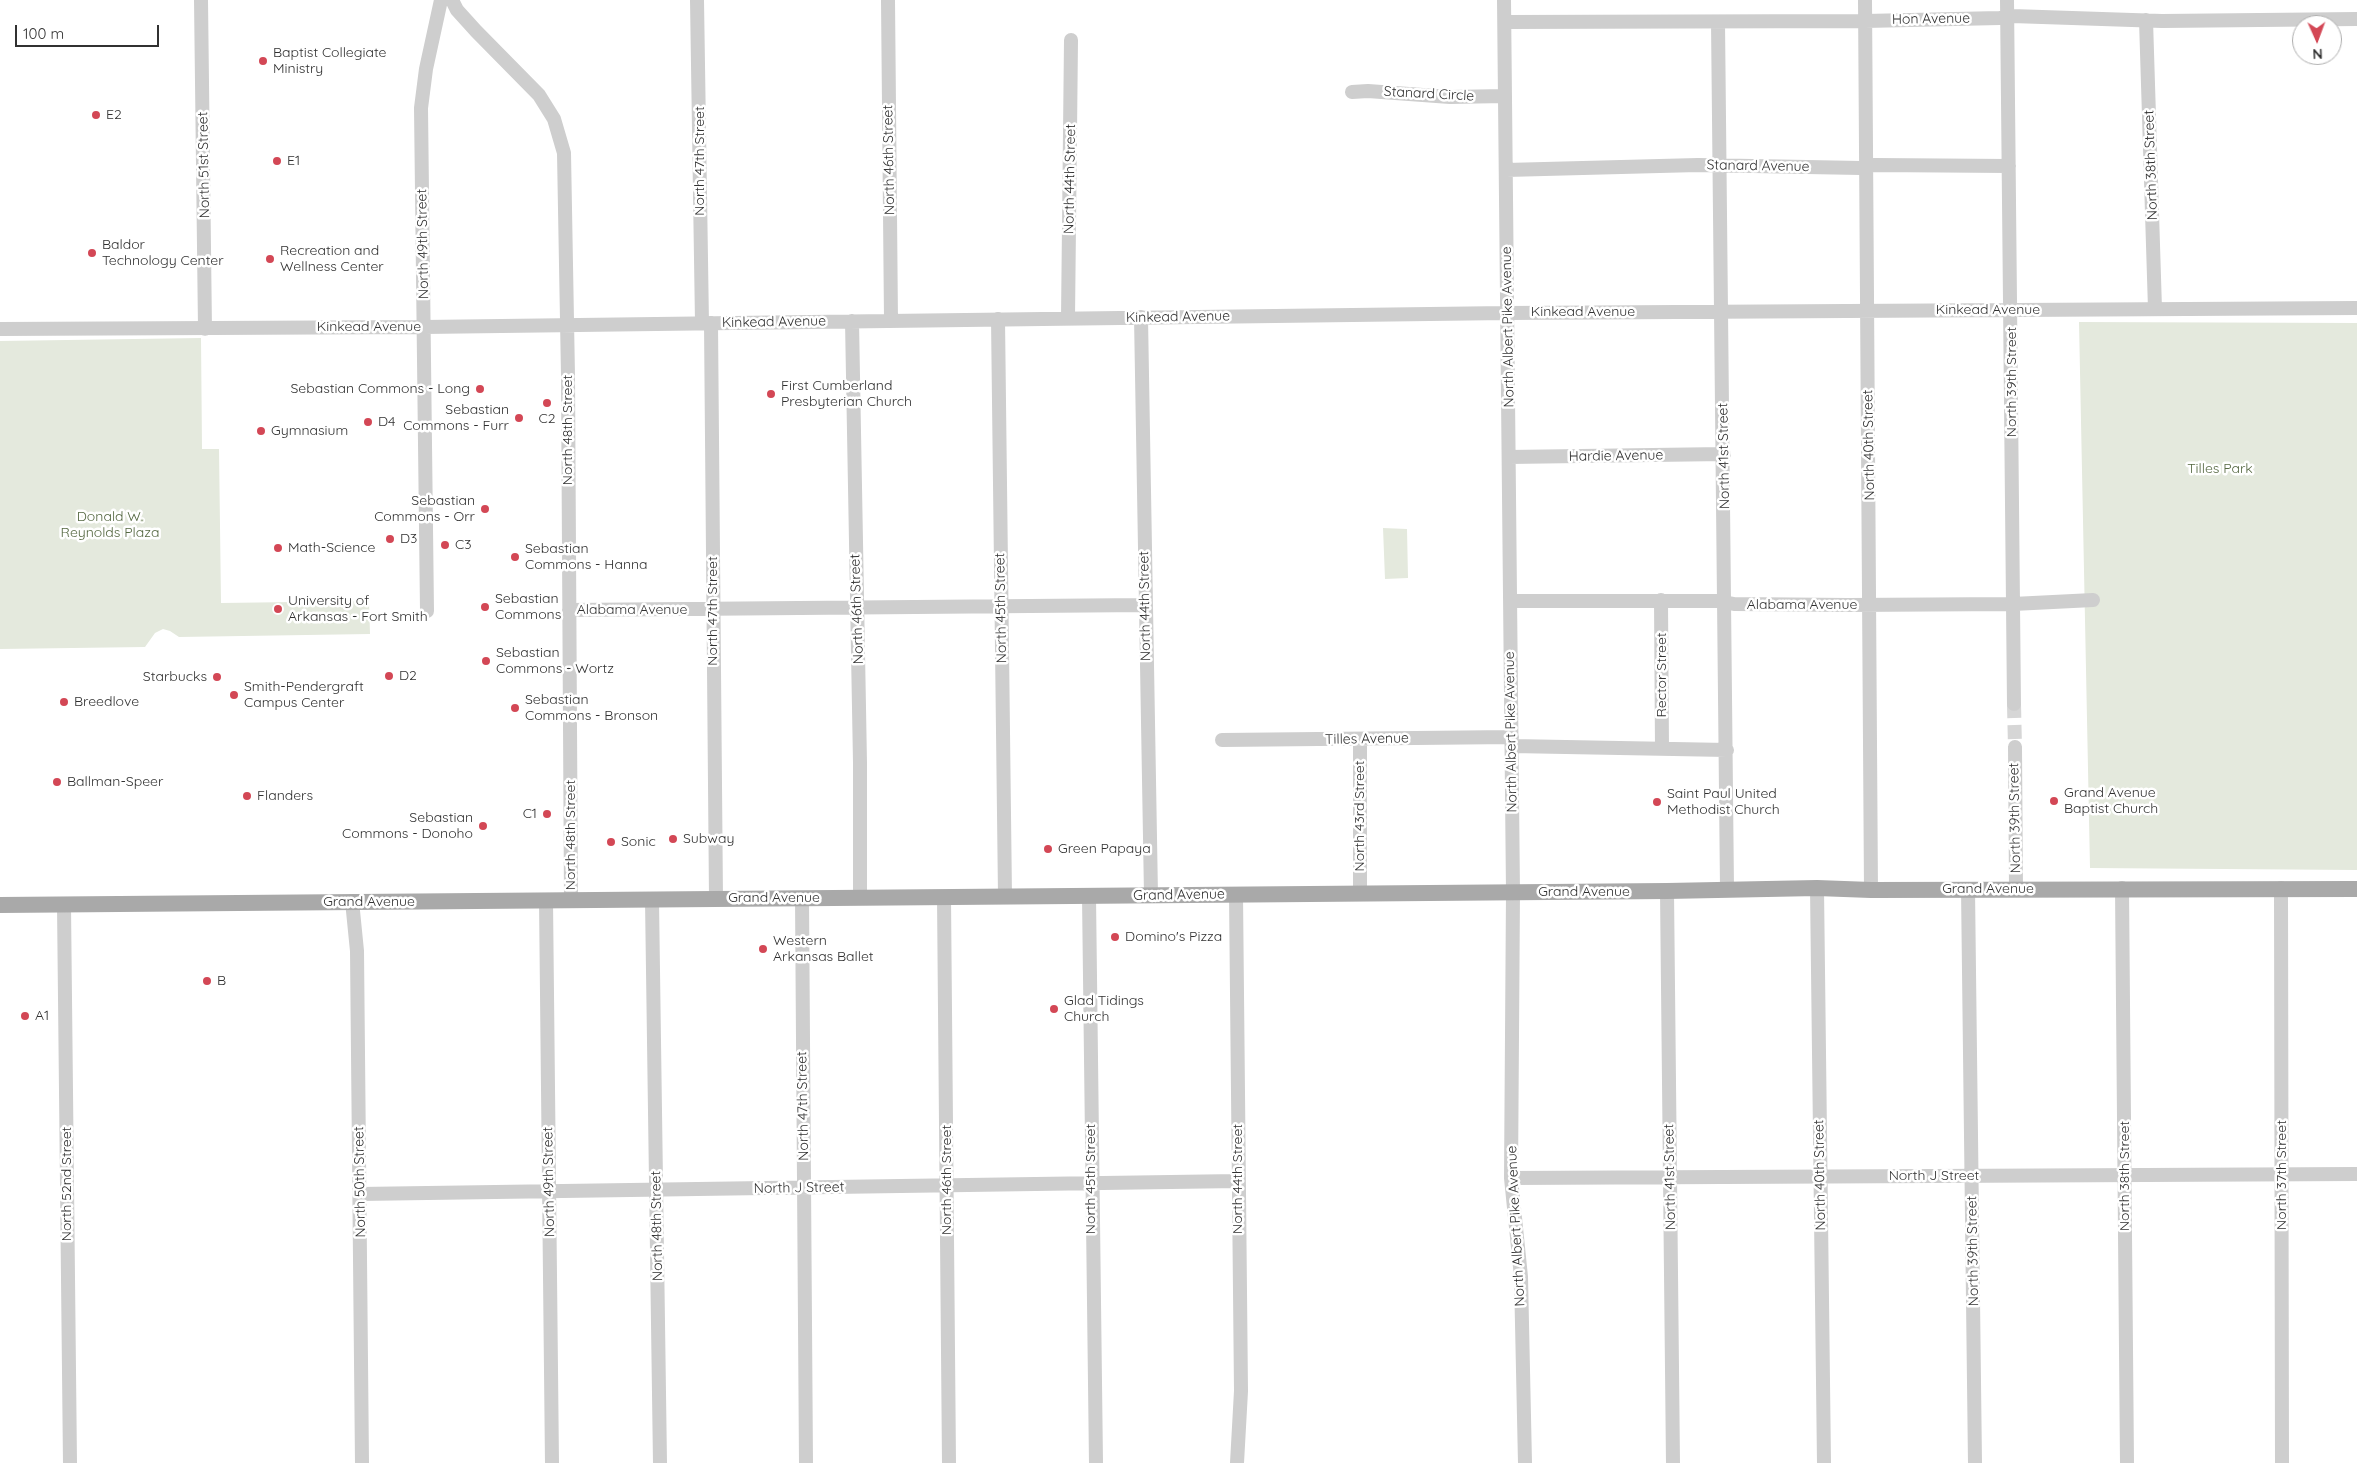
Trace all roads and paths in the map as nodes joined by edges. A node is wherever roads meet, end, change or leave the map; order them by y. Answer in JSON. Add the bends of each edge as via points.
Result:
{"nodes":[{"id":1,"x":201,"y":0,"type":"edge"},
{"id":2,"x":441,"y":0,"type":"edge"},
{"id":3,"x":452,"y":0,"type":"edge"},
{"id":4,"x":697,"y":0,"type":"edge"},
{"id":5,"x":888,"y":0,"type":"edge"},
{"id":6,"x":1504,"y":0,"type":"edge"},
{"id":7,"x":1865,"y":0,"type":"edge"},
{"id":8,"x":2008,"y":0,"type":"edge"},
{"id":9,"x":2008,"y":16,"type":"junction"},
{"id":10,"x":2146,"y":20,"type":"junction"},
{"id":11,"x":2357,"y":20,"type":"edge"},
{"id":12,"x":1865,"y":21,"type":"junction"},
{"id":13,"x":1505,"y":22,"type":"junction"},
{"id":14,"x":1718,"y":22,"type":"junction"},
{"id":15,"x":1071,"y":40,"type":"dead end"},
{"id":16,"x":1352,"y":92,"type":"dead end"},
{"id":17,"x":1505,"y":96,"type":"junction"},
{"id":18,"x":1720,"y":166,"type":"junction"},
{"id":19,"x":2009,"y":166,"type":"junction"},
{"id":20,"x":1867,"y":167,"type":"junction"},
{"id":21,"x":1506,"y":170,"type":"junction"},
{"id":22,"x":2357,"y":308,"type":"edge"},
{"id":23,"x":2155,"y":309,"type":"junction"},
{"id":24,"x":2011,"y":310,"type":"junction"},
{"id":25,"x":1867,"y":311,"type":"junction"},
{"id":26,"x":1722,"y":312,"type":"junction"},
{"id":27,"x":1507,"y":313,"type":"junction"},
{"id":28,"x":1141,"y":317,"type":"junction"},
{"id":29,"x":1068,"y":318,"type":"junction"},
{"id":30,"x":998,"y":319,"type":"junction"},
{"id":31,"x":891,"y":320,"type":"junction"},
{"id":32,"x":852,"y":321,"type":"junction"},
{"id":33,"x":706,"y":323,"type":"junction"},
{"id":34,"x":567,"y":324,"type":"junction"},
{"id":35,"x":424,"y":327,"type":"junction"},
{"id":36,"x":205,"y":329,"type":"junction"},
{"id":37,"x":0,"y":330,"type":"edge"},
{"id":38,"x":1724,"y":454,"type":"junction"},
{"id":39,"x":1509,"y":457,"type":"junction"},
{"id":40,"x":1661,"y":600,"type":"junction"},
{"id":41,"x":2093,"y":600,"type":"dead end"},
{"id":42,"x":1510,"y":601,"type":"junction"},
{"id":43,"x":1726,"y":602,"type":"junction"},
{"id":44,"x":1870,"y":604,"type":"junction"},
{"id":45,"x":2013,"y":604,"type":"junction"},
{"id":46,"x":1145,"y":605,"type":"junction"},
{"id":47,"x":1001,"y":606,"type":"junction"},
{"id":48,"x":713,"y":609,"type":"junction"},
{"id":49,"x":856,"y":609,"type":"junction"},
{"id":50,"x":569,"y":610,"type":"junction"},
{"id":51,"x":427,"y":611,"type":"dead end"},
{"id":52,"x":2014,"y":704,"type":"tunnel mouth"},
{"id":53,"x":1360,"y":739,"type":"junction"},
{"id":54,"x":1222,"y":740,"type":"dead end"},
{"id":55,"x":1512,"y":742,"type":"junction"},
{"id":56,"x":2015,"y":747,"type":"tunnel mouth"},
{"id":57,"x":1662,"y":749,"type":"junction"},
{"id":58,"x":1727,"y":750,"type":"junction"},
{"id":59,"x":1817,"y":888,"type":"junction"},
{"id":60,"x":2122,"y":888,"type":"junction"},
{"id":61,"x":2281,"y":888,"type":"junction"},
{"id":62,"x":2357,"y":888,"type":"edge"},
{"id":63,"x":1727,"y":889,"type":"junction"},
{"id":64,"x":1968,"y":889,"type":"junction"},
{"id":65,"x":2016,"y":889,"type":"junction"},
{"id":66,"x":1871,"y":890,"type":"junction"},
{"id":67,"x":1667,"y":891,"type":"junction"},
{"id":68,"x":1513,"y":892,"type":"junction"},
{"id":69,"x":1236,"y":894,"type":"junction"},
{"id":70,"x":1360,"y":894,"type":"junction"},
{"id":71,"x":1151,"y":895,"type":"junction"},
{"id":72,"x":1005,"y":896,"type":"junction"},
{"id":73,"x":1089,"y":896,"type":"junction"},
{"id":74,"x":944,"y":897,"type":"junction"},
{"id":75,"x":802,"y":898,"type":"junction"},
{"id":76,"x":860,"y":898,"type":"junction"},
{"id":77,"x":716,"y":899,"type":"junction"},
{"id":78,"x":546,"y":900,"type":"junction"},
{"id":79,"x":571,"y":900,"type":"junction"},
{"id":80,"x":652,"y":900,"type":"junction"},
{"id":81,"x":352,"y":902,"type":"junction"},
{"id":82,"x":0,"y":905,"type":"edge"},
{"id":83,"x":64,"y":905,"type":"junction"},
{"id":84,"x":2124,"y":1174,"type":"junction"},
{"id":85,"x":2282,"y":1174,"type":"junction"},
{"id":86,"x":2357,"y":1174,"type":"edge"},
{"id":87,"x":1972,"y":1175,"type":"junction"},
{"id":88,"x":1819,"y":1176,"type":"junction"},
{"id":89,"x":1670,"y":1177,"type":"junction"},
{"id":90,"x":1510,"y":1178,"type":"junction"},
{"id":91,"x":1238,"y":1181,"type":"junction"},
{"id":92,"x":1091,"y":1183,"type":"junction"},
{"id":93,"x":948,"y":1186,"type":"junction"},
{"id":94,"x":803,"y":1188,"type":"junction"},
{"id":95,"x":656,"y":1190,"type":"junction"},
{"id":96,"x":549,"y":1192,"type":"junction"},
{"id":97,"x":360,"y":1194,"type":"junction"},
{"id":98,"x":70,"y":1463,"type":"edge"},
{"id":99,"x":362,"y":1463,"type":"edge"},
{"id":100,"x":552,"y":1463,"type":"edge"},
{"id":101,"x":660,"y":1463,"type":"edge"},
{"id":102,"x":806,"y":1463,"type":"edge"},
{"id":103,"x":949,"y":1463,"type":"edge"},
{"id":104,"x":1096,"y":1463,"type":"edge"},
{"id":105,"x":1237,"y":1463,"type":"edge"},
{"id":106,"x":1525,"y":1463,"type":"edge"},
{"id":107,"x":1673,"y":1463,"type":"edge"},
{"id":108,"x":1824,"y":1463,"type":"edge"},
{"id":109,"x":1975,"y":1463,"type":"edge"},
{"id":110,"x":2127,"y":1463,"type":"edge"},
{"id":111,"x":2282,"y":1463,"type":"edge"}],
"edges":[{"from":1,"to":36,"type":"street","name":"North 51st Street"},
{"from":2,"to":35,"type":"street","name":"North 49th Street","via":[[421,108]]},
{"from":3,"to":34,"type":"street","name":"North 48th Street","via":[[476,31],[534,89],[559,135],[565,172]]},
{"from":4,"to":33,"type":"street","name":"North 47th Street"},
{"from":5,"to":31,"type":"street","name":"North 46th Street"},
{"from":6,"to":13,"type":"street","name":"North Albert Pike Avenue"},
{"from":7,"to":12,"type":"street","name":"North 40th Street"},
{"from":8,"to":9,"type":"street","name":"North 39th Street"},
{"from":9,"to":10,"type":"street","name":"Hon Avenue"},
{"from":9,"to":12,"type":"street","name":"Hon Avenue"},
{"from":9,"to":19,"type":"street","name":"North 39th Street"},
{"from":10,"to":11,"type":"street","name":"Hon Avenue"},
{"from":10,"to":23,"type":"street","name":"North 38th Street"},
{"from":12,"to":14,"type":"street","name":"Hon Avenue"},
{"from":12,"to":20,"type":"street","name":"North 40th Street"},
{"from":13,"to":14,"type":"street","name":"Hon Avenue"},
{"from":13,"to":17,"type":"street","name":"North Albert Pike Avenue"},
{"from":14,"to":18,"type":"street","name":"North 41st Street"},
{"from":15,"to":29,"type":"street","name":"North 44th Street"},
{"from":16,"to":17,"type":"street","name":"Stanard Circle"},
{"from":17,"to":21,"type":"street","name":"North Albert Pike Avenue"},
{"from":18,"to":20,"type":"street","name":"Stanard Avenue"},
{"from":18,"to":21,"type":"street","name":"Stanard Avenue"},
{"from":18,"to":26,"type":"street","name":"North 41st Street"},
{"from":19,"to":20,"type":"street","name":"Stanard Avenue"},
{"from":19,"to":24,"type":"street","name":"North 39th Street"},
{"from":20,"to":25,"type":"street","name":"North 40th Street"},
{"from":21,"to":27,"type":"street","name":"North Albert Pike Avenue"},
{"from":22,"to":23,"type":"street","name":"Kinkead Avenue"},
{"from":23,"to":24,"type":"street","name":"Kinkead Avenue"},
{"from":24,"to":25,"type":"street","name":"Kinkead Avenue"},
{"from":24,"to":45,"type":"street","name":"North 39th Street"},
{"from":25,"to":26,"type":"street","name":"Kinkead Avenue"},
{"from":25,"to":44,"type":"street","name":"North 40th Street"},
{"from":26,"to":27,"type":"street","name":"Kinkead Avenue"},
{"from":26,"to":38,"type":"street","name":"North 41st Street"},
{"from":27,"to":28,"type":"street","name":"Kinkead Avenue"},
{"from":27,"to":39,"type":"street","name":"North Albert Pike Avenue"},
{"from":28,"to":29,"type":"street","name":"Kinkead Avenue"},
{"from":28,"to":46,"type":"street","name":"North 44th Street"},
{"from":29,"to":30,"type":"street","name":"Kinkead Avenue"},
{"from":30,"to":31,"type":"street","name":"Kinkead Avenue"},
{"from":30,"to":47,"type":"street","name":"North 45th Street"},
{"from":31,"to":32,"type":"street","name":"Kinkead Avenue"},
{"from":32,"to":33,"type":"street","name":"Kinkead Avenue"},
{"from":32,"to":49,"type":"street","name":"North 46th Street"},
{"from":33,"to":34,"type":"street","name":"Kinkead Avenue"},
{"from":33,"to":48,"type":"street","name":"North 47th Street"},
{"from":34,"to":35,"type":"street","name":"Kinkead Avenue"},
{"from":34,"to":50,"type":"street","name":"North 48th Street"},
{"from":35,"to":36,"type":"street","name":"Kinkead Avenue"},
{"from":35,"to":51,"type":"street","name":"North 49th Street"},
{"from":36,"to":37,"type":"street","name":"Kinkead Avenue"},
{"from":38,"to":39,"type":"street","name":"Hardie Avenue"},
{"from":38,"to":43,"type":"street","name":"North 41st Street"},
{"from":39,"to":42,"type":"street","name":"North Albert Pike Avenue"},
{"from":40,"to":42,"type":"street","name":"Alabama Avenue"},
{"from":40,"to":43,"type":"street","name":"Alabama Avenue"},
{"from":40,"to":57,"type":"street","name":"Rector Street"},
{"from":41,"to":45,"type":"street","name":"Alabama Avenue"},
{"from":42,"to":55,"type":"street","name":"North Albert Pike Avenue"},
{"from":43,"to":44,"type":"street","name":"Alabama Avenue"},
{"from":43,"to":58,"type":"street","name":"North 41st Street"},
{"from":44,"to":45,"type":"street","name":"Alabama Avenue"},
{"from":44,"to":66,"type":"street","name":"North 40th Street"},
{"from":45,"to":52,"type":"street","name":"North 39th Street"},
{"from":46,"to":47,"type":"street","name":"Alabama Avenue"},
{"from":46,"to":71,"type":"street","name":"North 44th Street"},
{"from":47,"to":49,"type":"street","name":"Alabama Avenue"},
{"from":47,"to":72,"type":"street","name":"North 45th Street"},
{"from":48,"to":49,"type":"street","name":"Alabama Avenue"},
{"from":48,"to":50,"type":"street","name":"Alabama Avenue"},
{"from":48,"to":77,"type":"street","name":"North 47th Street"},
{"from":49,"to":76,"type":"street","name":"North 46th Street"},
{"from":50,"to":79,"type":"street","name":"North 48th Street"},
{"from":53,"to":54,"type":"street","name":"Tilles Avenue"},
{"from":53,"to":55,"type":"street","name":"Tilles Avenue"},
{"from":53,"to":70,"type":"street","name":"North 43rd Street"},
{"from":55,"to":57,"type":"street","name":"Tilles Avenue"},
{"from":55,"to":68,"type":"street","name":"North Albert Pike Avenue"},
{"from":56,"to":65,"type":"street","name":"North 39th Street"},
{"from":57,"to":58,"type":"street","name":"Tilles Avenue"},
{"from":58,"to":63,"type":"street","name":"North 41st Street"},
{"from":59,"to":63,"type":"main road","name":"Grand Avenue"},
{"from":59,"to":66,"type":"main road","name":"Grand Avenue"},
{"from":59,"to":88,"type":"street","name":"North 40th Street"},
{"from":60,"to":61,"type":"main road","name":"Grand Avenue"},
{"from":60,"to":65,"type":"main road","name":"Grand Avenue"},
{"from":60,"to":84,"type":"street","name":"North 38th Street"},
{"from":61,"to":62,"type":"main road","name":"Grand Avenue"},
{"from":61,"to":85,"type":"street","name":"North 37th Street"},
{"from":63,"to":67,"type":"main road","name":"Grand Avenue"},
{"from":64,"to":65,"type":"main road","name":"Grand Avenue"},
{"from":64,"to":66,"type":"main road","name":"Grand Avenue"},
{"from":64,"to":87,"type":"street","name":"North 39th Street"},
{"from":67,"to":68,"type":"main road","name":"Grand Avenue"},
{"from":67,"to":89,"type":"street","name":"North 41st Street"},
{"from":68,"to":70,"type":"main road","name":"Grand Avenue"},
{"from":68,"to":90,"type":"street","name":"North Albert Pike Avenue"},
{"from":69,"to":70,"type":"main road","name":"Grand Avenue"},
{"from":69,"to":71,"type":"main road","name":"Grand Avenue"},
{"from":69,"to":91,"type":"street","name":"North 44th Street"},
{"from":71,"to":73,"type":"main road","name":"Grand Avenue"},
{"from":72,"to":73,"type":"main road","name":"Grand Avenue"},
{"from":72,"to":74,"type":"main road","name":"Grand Avenue"},
{"from":73,"to":92,"type":"street","name":"North 45th Street"},
{"from":74,"to":76,"type":"main road","name":"Grand Avenue"},
{"from":74,"to":93,"type":"street","name":"North 46th Street"},
{"from":75,"to":76,"type":"main road","name":"Grand Avenue"},
{"from":75,"to":77,"type":"main road","name":"Grand Avenue"},
{"from":75,"to":94,"type":"street","name":"North 47th Street"},
{"from":77,"to":80,"type":"main road","name":"Grand Avenue"},
{"from":78,"to":79,"type":"main road","name":"Grand Avenue"},
{"from":78,"to":81,"type":"main road","name":"Grand Avenue"},
{"from":78,"to":96,"type":"street","name":"North 49th Street"},
{"from":79,"to":80,"type":"main road","name":"Grand Avenue"},
{"from":80,"to":95,"type":"street","name":"North 48th Street"},
{"from":81,"to":83,"type":"main road","name":"Grand Avenue"},
{"from":81,"to":97,"type":"street","name":"North 50th Street","via":[[357,951]]},
{"from":82,"to":83,"type":"main road","name":"Grand Avenue"},
{"from":83,"to":98,"type":"street","name":"North 52nd Street"},
{"from":84,"to":85,"type":"street","name":"North J Street"},
{"from":84,"to":87,"type":"street","name":"North J Street"},
{"from":84,"to":110,"type":"street","name":"North 38th Street"},
{"from":85,"to":86,"type":"street","name":"North J Street"},
{"from":85,"to":111,"type":"street","name":"North 37th Street"},
{"from":87,"to":88,"type":"street","name":"North J Street"},
{"from":87,"to":109,"type":"street","name":"North 39th Street"},
{"from":88,"to":89,"type":"street","name":"North J Street"},
{"from":88,"to":108,"type":"street","name":"North 40th Street"},
{"from":89,"to":90,"type":"street","name":"North J Street"},
{"from":89,"to":107,"type":"street","name":"North 41st Street"},
{"from":90,"to":106,"type":"street","name":"North Albert Pike Avenue","via":[[1520,1277]]},
{"from":91,"to":92,"type":"street","name":"North J Street"},
{"from":91,"to":105,"type":"street","name":"North 44th Street","via":[[1241,1391]]},
{"from":92,"to":93,"type":"street","name":"North J Street"},
{"from":92,"to":104,"type":"street","name":"North 45th Street"},
{"from":93,"to":94,"type":"street","name":"North J Street"},
{"from":93,"to":103,"type":"street","name":"North 46th Street"},
{"from":94,"to":95,"type":"street","name":"North J Street"},
{"from":94,"to":102,"type":"street","name":"North 47th Street"},
{"from":95,"to":96,"type":"street","name":"North J Street"},
{"from":95,"to":101,"type":"street","name":"North 48th Street"},
{"from":96,"to":97,"type":"street","name":"North J Street"},
{"from":96,"to":100,"type":"street","name":"North 49th Street"},
{"from":97,"to":99,"type":"street","name":"North 50th Street"}]}
